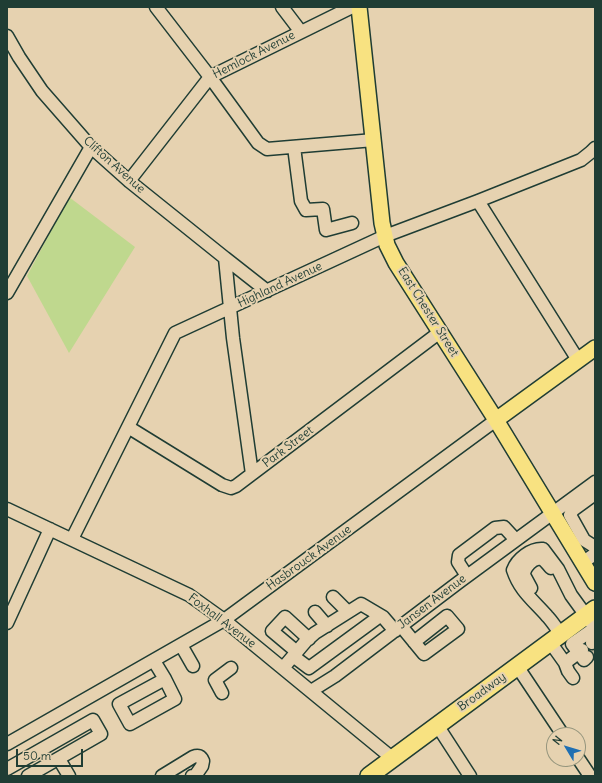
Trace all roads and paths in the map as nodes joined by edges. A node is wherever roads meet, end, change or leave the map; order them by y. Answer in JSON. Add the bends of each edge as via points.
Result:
{"nodes":[{"id":1,"x":156,"y":7,"type":"edge"},
{"id":2,"x":282,"y":7,"type":"edge"},
{"id":3,"x":352,"y":7,"type":"edge"},
{"id":4,"x":359,"y":7,"type":"edge"},
{"id":5,"x":300,"y":32,"type":"junction"},
{"id":6,"x":7,"y":36,"type":"edge"},
{"id":7,"x":210,"y":77,"type":"junction"},
{"id":8,"x":374,"y":140,"type":"junction"},
{"id":9,"x":294,"y":147,"type":"junction"},
{"id":10,"x":91,"y":148,"type":"junction"},
{"id":11,"x":595,"y":148,"type":"edge"},
{"id":12,"x":129,"y":181,"type":"junction"},
{"id":13,"x":478,"y":201,"type":"junction"},
{"id":14,"x":352,"y":223,"type":"dead end"},
{"id":15,"x":385,"y":236,"type":"junction"},
{"id":16,"x":225,"y":258,"type":"junction"},
{"id":17,"x":267,"y":291,"type":"junction"},
{"id":18,"x":7,"y":293,"type":"edge"},
{"id":19,"x":230,"y":308,"type":"junction"},
{"id":20,"x":440,"y":332,"type":"junction"},
{"id":21,"x":595,"y":348,"type":"edge"},
{"id":22,"x":578,"y":360,"type":"junction"},
{"id":23,"x":496,"y":420,"type":"junction"},
{"id":24,"x":128,"y":427,"type":"junction"},
{"id":25,"x":252,"y":474,"type":"junction"},
{"id":26,"x":595,"y":482,"type":"edge"},
{"id":27,"x":595,"y":494,"type":"edge"},
{"id":28,"x":7,"y":509,"type":"edge"},
{"id":29,"x":553,"y":513,"type":"junction"},
{"id":30,"x":50,"y":529,"type":"junction"},
{"id":31,"x":72,"y":539,"type":"junction"},
{"id":32,"x":516,"y":540,"type":"junction"},
{"id":33,"x":595,"y":547,"type":"edge"},
{"id":34,"x":595,"y":554,"type":"edge"},
{"id":35,"x":582,"y":563,"type":"junction"},
{"id":36,"x":467,"y":576,"type":"junction"},
{"id":37,"x":595,"y":583,"type":"edge"},
{"id":38,"x":334,"y":597,"type":"dead end"},
{"id":39,"x":315,"y":612,"type":"dead end"},
{"id":40,"x":348,"y":612,"type":"junction"},
{"id":41,"x":380,"y":616,"type":"junction"},
{"id":42,"x":8,"y":620,"type":"edge"},
{"id":43,"x":224,"y":620,"type":"junction"},
{"id":44,"x":593,"y":620,"type":"edge"},
{"id":45,"x":327,"y":626,"type":"junction"},
{"id":46,"x":398,"y":628,"type":"junction"},
{"id":47,"x":309,"y":638,"type":"junction"},
{"id":48,"x":555,"y":638,"type":"junction"},
{"id":49,"x":414,"y":642,"type":"dead end"},
{"id":50,"x":180,"y":645,"type":"junction"},
{"id":51,"x":295,"y":654,"type":"junction"},
{"id":52,"x":154,"y":660,"type":"junction"},
{"id":53,"x":565,"y":663,"type":"junction"},
{"id":54,"x":193,"y":666,"type":"dead end"},
{"id":55,"x":518,"y":666,"type":"junction"},
{"id":56,"x":231,"y":668,"type":"dead end"},
{"id":57,"x":283,"y":668,"type":"junction"},
{"id":58,"x":573,"y":678,"type":"dead end"},
{"id":59,"x":165,"y":679,"type":"dead end"},
{"id":60,"x":311,"y":691,"type":"junction"},
{"id":61,"x":222,"y":693,"type":"dead end"},
{"id":62,"x":52,"y":719,"type":"junction"},
{"id":63,"x":437,"y":726,"type":"junction"},
{"id":64,"x":558,"y":727,"type":"edge"},
{"id":65,"x":63,"y":738,"type":"junction"},
{"id":66,"x":7,"y":744,"type":"edge"},
{"id":67,"x":392,"y":758,"type":"junction"},
{"id":68,"x":59,"y":759,"type":"junction"},
{"id":69,"x":584,"y":767,"type":"edge"},
{"id":70,"x":7,"y":769,"type":"edge"},
{"id":71,"x":174,"y":769,"type":"junction"},
{"id":72,"x":374,"y":774,"type":"edge"},
{"id":73,"x":28,"y":776,"type":"edge"},
{"id":74,"x":69,"y":776,"type":"edge"},
{"id":75,"x":162,"y":776,"type":"edge"},
{"id":76,"x":192,"y":776,"type":"edge"},
{"id":77,"x":470,"y":776,"type":"edge"},
{"id":78,"x":590,"y":776,"type":"edge"}],
"edges":[{"from":1,"to":7,"type":"street"},
{"from":2,"to":5,"type":"street"},
{"from":3,"to":5,"type":"street","name":"Hemlock Avenue"},
{"from":4,"to":8,"type":"main road","name":"East Chester Street"},
{"from":5,"to":7,"type":"street","name":"Hemlock Avenue"},
{"from":6,"to":10,"type":"street","name":"Clifton Avenue","via":[[42,91]]},
{"from":7,"to":9,"type":"street","via":[[258,143],[267,149]]},
{"from":7,"to":12,"type":"street","name":"Hemlock Avenue"},
{"from":8,"to":9,"type":"street"},
{"from":8,"to":15,"type":"main road","name":"East Chester Street"},
{"from":9,"to":14,"type":"street","via":[[301,200],[306,210],[323,209],[326,230]]},
{"from":10,"to":12,"type":"street","name":"Clifton Avenue"},
{"from":10,"to":18,"type":"street"},
{"from":11,"to":13,"type":"street","name":"Highland Avenue","via":[[581,160]]},
{"from":12,"to":16,"type":"street","name":"Clifton Avenue"},
{"from":13,"to":15,"type":"street","name":"Highland Avenue"},
{"from":13,"to":22,"type":"street"},
{"from":15,"to":17,"type":"street","name":"Highland Avenue"},
{"from":15,"to":20,"type":"main road","name":"East Chester Street","via":[[396,263]]},
{"from":16,"to":17,"type":"street","name":"Clifton Avenue"},
{"from":16,"to":19,"type":"street"},
{"from":17,"to":19,"type":"street","name":"Highland Avenue"},
{"from":19,"to":24,"type":"street","name":"Highland Avenue","via":[[175,333]]},
{"from":19,"to":25,"type":"street"},
{"from":20,"to":23,"type":"main road","name":"East Chester Street"},
{"from":20,"to":25,"type":"street","name":"Park Street"},
{"from":21,"to":22,"type":"main road","name":"Hasbrouck Avenue"},
{"from":22,"to":23,"type":"main road","name":"Hasbrouck Avenue"},
{"from":23,"to":29,"type":"main road","name":"East Chester Street"},
{"from":23,"to":43,"type":"street","name":"Hasbrouck Avenue"},
{"from":24,"to":25,"type":"street","name":"Park Street","via":[[222,485],[231,488]]},
{"from":24,"to":31,"type":"street","name":"Highland Avenue"},
{"from":26,"to":29,"type":"street","name":"Jansen Avenue"},
{"from":27,"to":33,"type":"street","via":[[570,515],[584,540]]},
{"from":28,"to":30,"type":"street","name":"Foxhall Avenue"},
{"from":29,"to":32,"type":"street","name":"Jansen Avenue"},
{"from":29,"to":35,"type":"main road","name":"East Chester Street"},
{"from":30,"to":31,"type":"street","name":"Foxhall Avenue"},
{"from":30,"to":42,"type":"street"},
{"from":31,"to":43,"type":"street","name":"Foxhall Avenue","via":[[189,595]]},
{"from":32,"to":36,"type":"street","name":"Jansen Avenue"},
{"from":32,"to":36,"type":"street","via":[[504,527],[495,528],[459,555],[458,562]]},
{"from":34,"to":35,"type":"street"},
{"from":35,"to":37,"type":"main road","name":"East Chester Street"},
{"from":36,"to":46,"type":"street","name":"Jansen Avenue"},
{"from":38,"to":40,"type":"street"},
{"from":39,"to":45,"type":"street"},
{"from":40,"to":41,"type":"street","via":[[361,604]]},
{"from":40,"to":45,"type":"street"},
{"from":41,"to":46,"type":"street"},
{"from":41,"to":51,"type":"street","via":[[310,668]]},
{"from":43,"to":50,"type":"street","name":"Hasbrouck Avenue"},
{"from":43,"to":57,"type":"street","name":"Foxhall Avenue"},
{"from":44,"to":48,"type":"highway","name":"Broadway"},
{"from":44,"to":48,"type":"street","via":[[571,595],[561,576],[543,560],[535,560],[526,566],[526,581],[545,608]]},
{"from":44,"to":53,"type":"street","via":[[572,644],[582,654]]},
{"from":45,"to":47,"type":"street"},
{"from":46,"to":49,"type":"street"},
{"from":46,"to":60,"type":"street","name":"Jansen Avenue"},
{"from":47,"to":51,"type":"street"},
{"from":47,"to":51,"type":"street","via":[[285,617],[272,631]]},
{"from":48,"to":53,"type":"street"},
{"from":48,"to":55,"type":"highway","name":"Broadway"},
{"from":50,"to":52,"type":"street","name":"Hasbrouck Avenue"},
{"from":50,"to":54,"type":"street"},
{"from":51,"to":57,"type":"street"},
{"from":52,"to":59,"type":"street"},
{"from":52,"to":62,"type":"street","name":"Hasbrouck Avenue"},
{"from":53,"to":58,"type":"street"},
{"from":55,"to":63,"type":"highway","name":"Broadway"},
{"from":55,"to":64,"type":"street"},
{"from":56,"to":61,"type":"street","via":[[215,680]]},
{"from":57,"to":60,"type":"street","name":"Foxhall Avenue"},
{"from":60,"to":67,"type":"street","name":"Foxhall Avenue"},
{"from":62,"to":65,"type":"street"},
{"from":62,"to":66,"type":"street","name":"Hasbrouck Avenue"},
{"from":63,"to":67,"type":"highway","name":"Broadway"},
{"from":63,"to":77,"type":"street"},
{"from":65,"to":68,"type":"street","via":[[93,720],[101,734]]},
{"from":65,"to":70,"type":"street"},
{"from":67,"to":72,"type":"highway","name":"Broadway"},
{"from":68,"to":73,"type":"street"},
{"from":68,"to":74,"type":"street"},
{"from":69,"to":78,"type":"street"},
{"from":71,"to":75,"type":"street"},
{"from":71,"to":76,"type":"street"},
{"from":71,"to":76,"type":"street","via":[[199,756],[203,761],[202,766]]}]}
